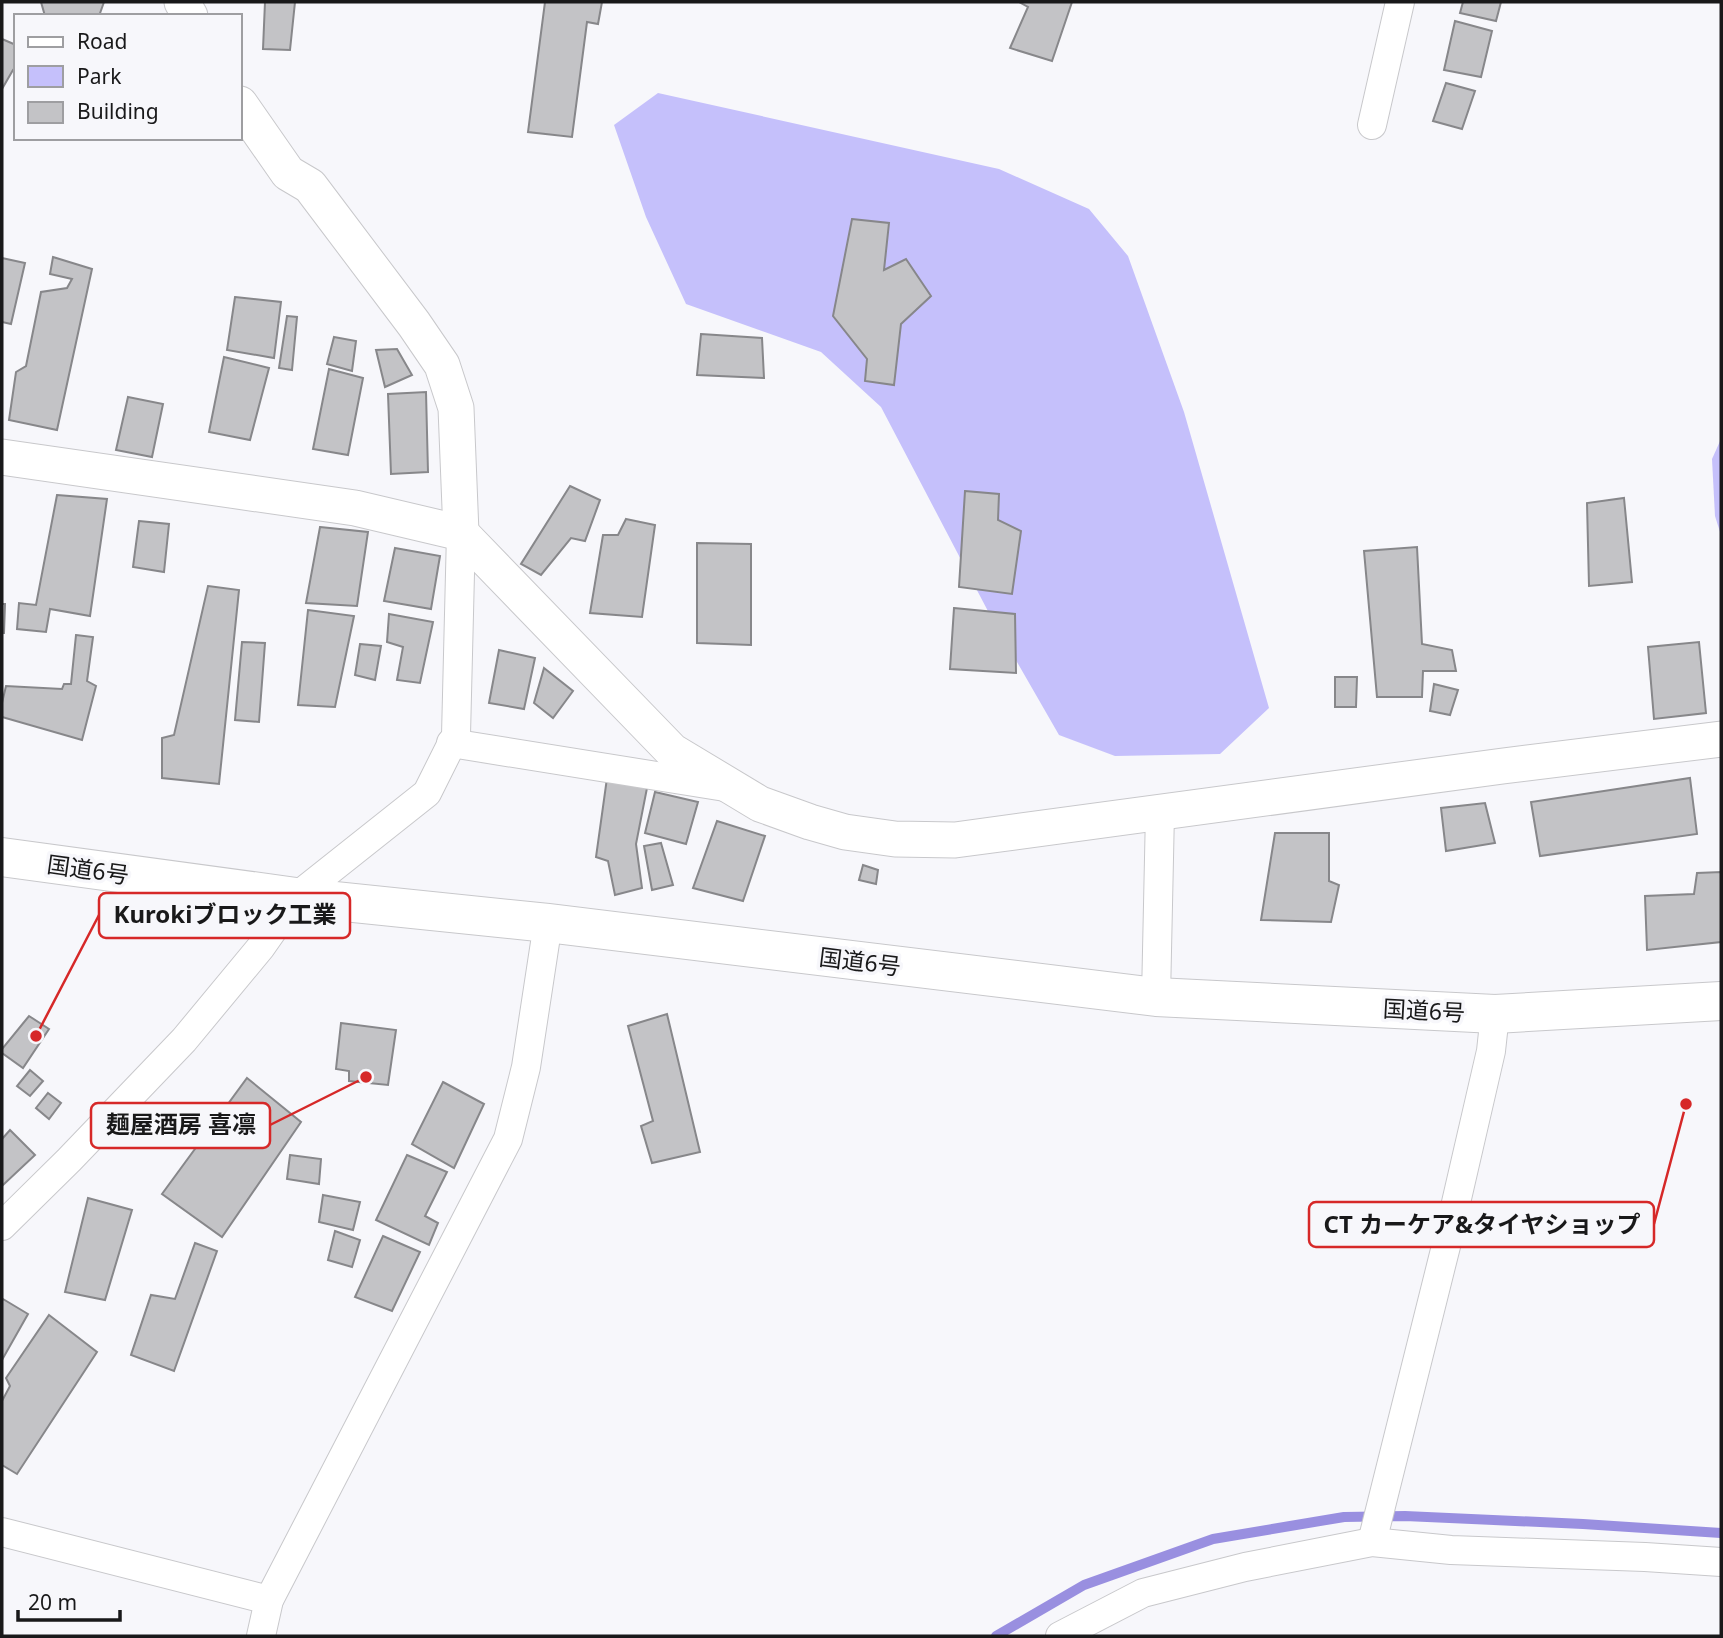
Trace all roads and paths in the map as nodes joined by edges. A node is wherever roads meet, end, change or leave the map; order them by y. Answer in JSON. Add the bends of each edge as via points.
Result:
{"nodes":[{"id":1,"x":1400,"y":2,"type":"edge"},
{"id":2,"x":242,"y":107,"type":"edge"},
{"id":3,"x":1372,"y":125,"type":"dead end"},
{"id":4,"x":2,"y":457,"type":"edge"},
{"id":5,"x":461,"y":533,"type":"junction"},
{"id":6,"x":1721,"y":739,"type":"edge"},
{"id":7,"x":452,"y":743,"type":"junction"},
{"id":8,"x":734,"y":789,"type":"junction"},
{"id":9,"x":1160,"y":812,"type":"junction"},
{"id":10,"x":2,"y":858,"type":"edge"},
{"id":11,"x":296,"y":897,"type":"junction"},
{"id":12,"x":548,"y":923,"type":"junction"},
{"id":13,"x":1156,"y":997,"type":"junction"},
{"id":14,"x":1721,"y":1001,"type":"edge"},
{"id":15,"x":1495,"y":1014,"type":"junction"},
{"id":16,"x":2,"y":1226,"type":"edge"},
{"id":17,"x":2,"y":1532,"type":"edge"},
{"id":18,"x":1372,"y":1542,"type":"junction"},
{"id":19,"x":1721,"y":1562,"type":"edge"},
{"id":20,"x":269,"y":1600,"type":"junction"},
{"id":21,"x":261,"y":1636,"type":"edge"},
{"id":22,"x":1059,"y":1636,"type":"edge"}],
"edges":[{"from":1,"to":3,"type":"street"},
{"from":2,"to":5,"type":"street","via":[[288,173],[310,186],[442,365],[456,408]]},
{"from":4,"to":5,"type":"street","via":[[355,508]]},
{"from":5,"to":7,"type":"street","via":[[456,735]]},
{"from":5,"to":8,"type":"street","via":[[672,751]]},
{"from":6,"to":9,"type":"street"},
{"from":7,"to":8,"type":"street"},
{"from":7,"to":11,"type":"street","via":[[427,793]]},
{"from":8,"to":9,"type":"street","via":[[810,822],[895,839],[955,840]]},
{"from":9,"to":13,"type":"street"},
{"from":10,"to":11,"type":"highway","name":"国道6号"},
{"from":11,"to":12,"type":"highway","name":"国道6号"},
{"from":11,"to":16,"type":"street","via":[[184,1040]]},
{"from":12,"to":13,"type":"highway","name":"国道6号"},
{"from":12,"to":20,"type":"street","via":[[526,1066],[508,1139]]},
{"from":13,"to":15,"type":"highway","name":"国道6号"},
{"from":14,"to":15,"type":"highway","name":"国道6号"},
{"from":15,"to":18,"type":"street","via":[[1461,1181]]},
{"from":17,"to":20,"type":"street"},
{"from":18,"to":19,"type":"street"},
{"from":18,"to":22,"type":"street","via":[[1143,1593]]},
{"from":20,"to":21,"type":"street"}]}
